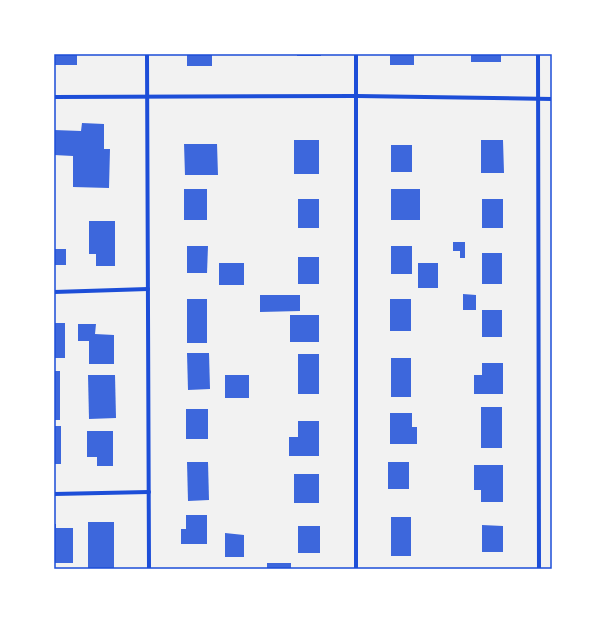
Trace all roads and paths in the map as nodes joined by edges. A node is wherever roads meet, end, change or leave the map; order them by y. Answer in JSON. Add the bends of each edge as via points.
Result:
{"nodes":[{"id":1,"x":147,"y":54,"type":"edge"},
{"id":2,"x":356,"y":54,"type":"edge"},
{"id":3,"x":538,"y":54,"type":"edge"},
{"id":4,"x":56,"y":96,"type":"edge"},
{"id":5,"x":147,"y":96,"type":"junction"},
{"id":6,"x":357,"y":96,"type":"junction"},
{"id":7,"x":537,"y":99,"type":"junction"},
{"id":8,"x":552,"y":99,"type":"edge"},
{"id":9,"x":148,"y":289,"type":"junction"},
{"id":10,"x":54,"y":292,"type":"edge"},
{"id":11,"x":149,"y":492,"type":"junction"},
{"id":12,"x":54,"y":494,"type":"edge"},
{"id":13,"x":149,"y":569,"type":"edge"},
{"id":14,"x":356,"y":569,"type":"edge"},
{"id":15,"x":539,"y":569,"type":"edge"}],
"edges":[{"from":1,"to":5,"type":"street"},
{"from":2,"to":6,"type":"street"},
{"from":3,"to":7,"type":"street"},
{"from":4,"to":5,"type":"street"},
{"from":5,"to":6,"type":"street"},
{"from":5,"to":9,"type":"street"},
{"from":6,"to":7,"type":"street"},
{"from":6,"to":14,"type":"street"},
{"from":7,"to":8,"type":"street"},
{"from":7,"to":15,"type":"street"},
{"from":9,"to":10,"type":"street"},
{"from":9,"to":11,"type":"street"},
{"from":11,"to":12,"type":"street"},
{"from":11,"to":13,"type":"street"}]}
